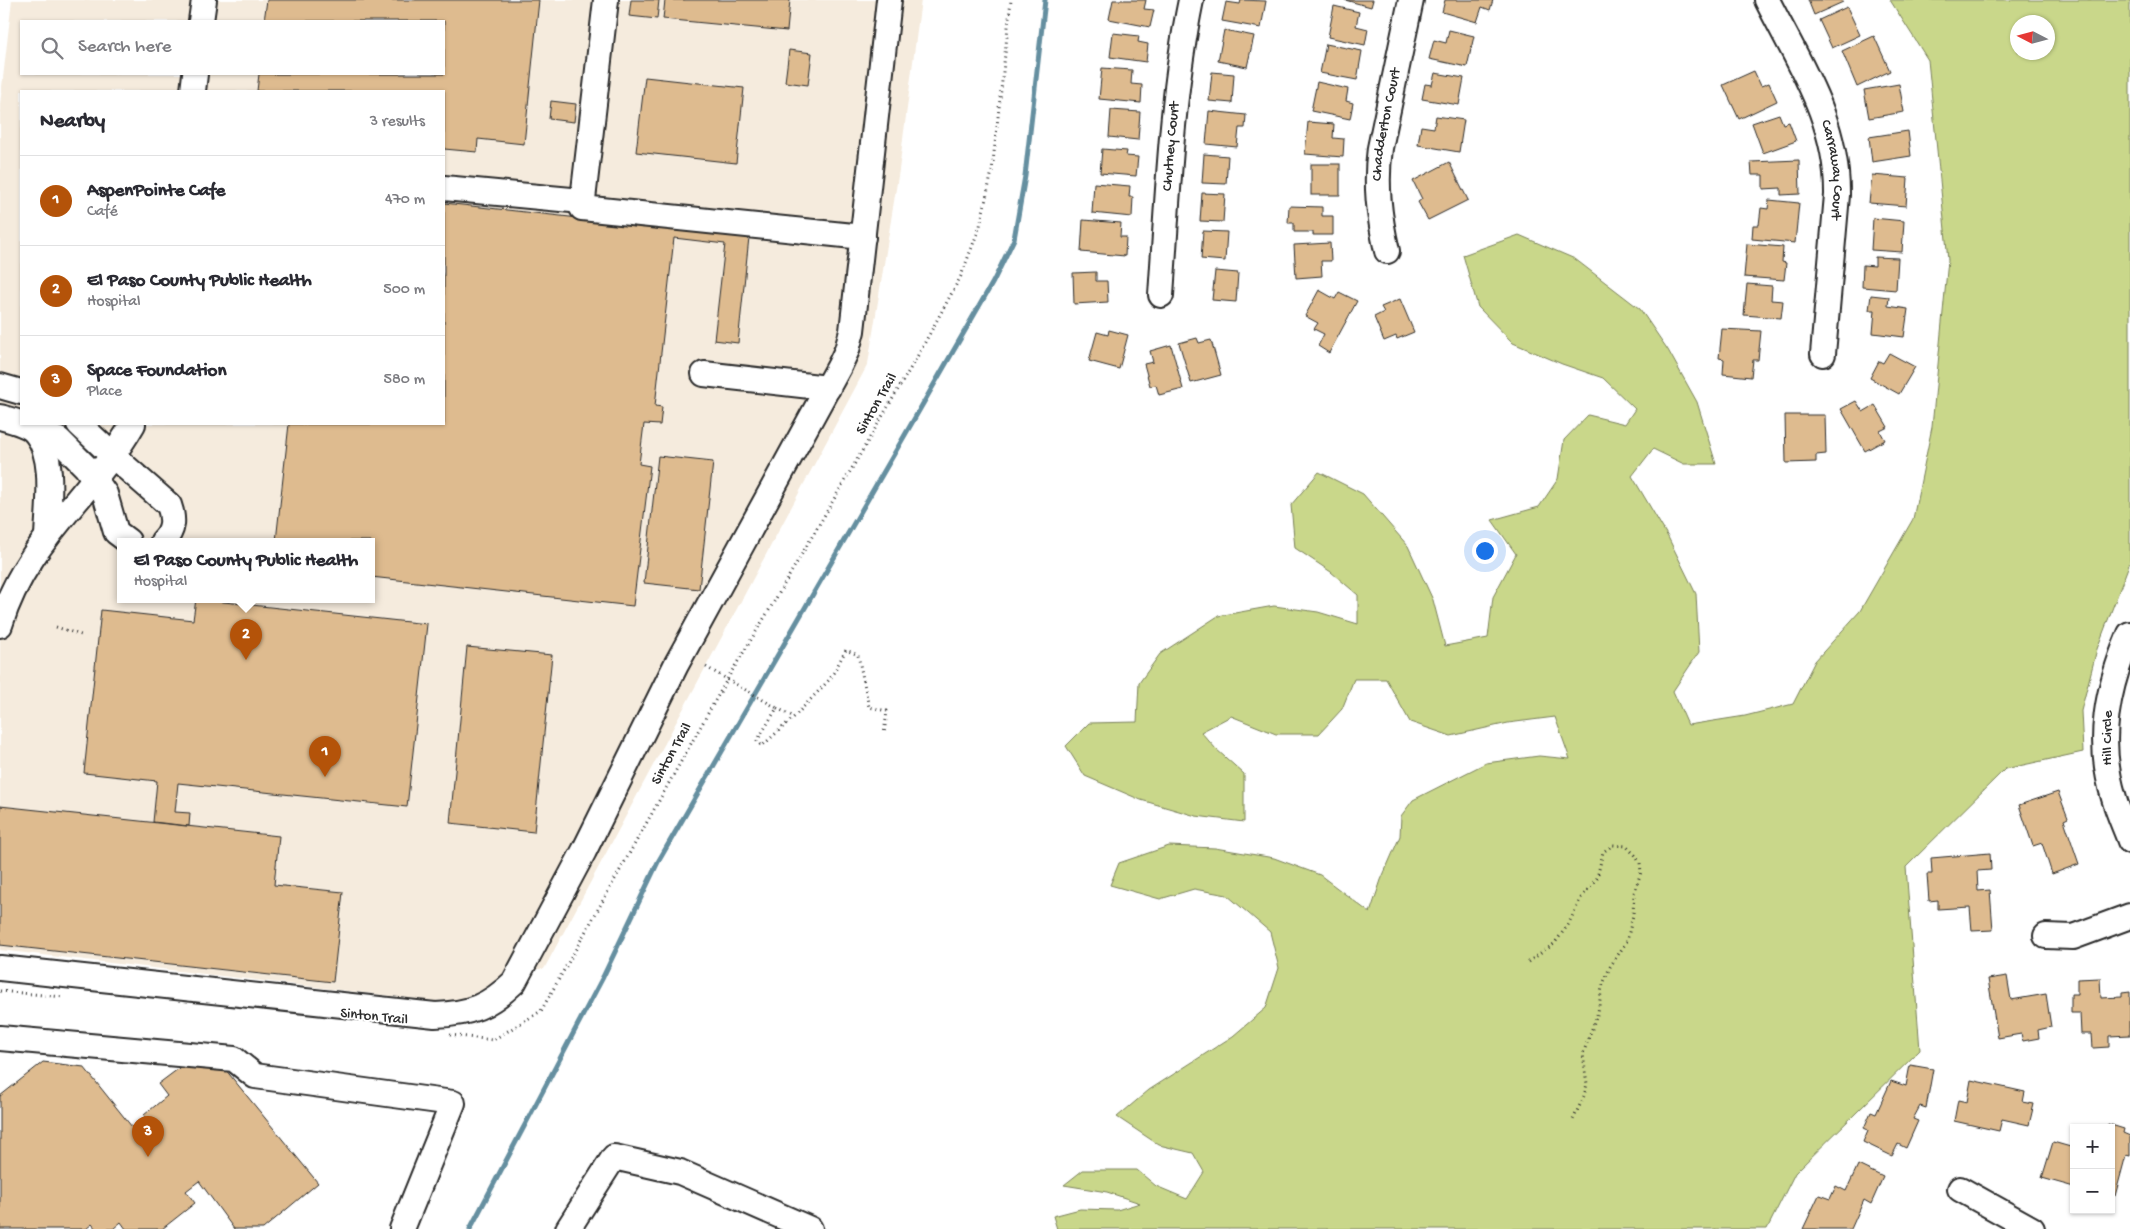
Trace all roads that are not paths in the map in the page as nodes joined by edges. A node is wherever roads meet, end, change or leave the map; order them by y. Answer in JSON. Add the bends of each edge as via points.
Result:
{"nodes":[{"id":1,"x":204,"y":0,"type":"edge"},
{"id":2,"x":606,"y":0,"type":"edge"},
{"id":3,"x":889,"y":0,"type":"edge"},
{"id":4,"x":1191,"y":0,"type":"edge"},
{"id":5,"x":1411,"y":0,"type":"edge"},
{"id":6,"x":1767,"y":0,"type":"edge"},
{"id":7,"x":201,"y":20,"type":"edge"},
{"id":8,"x":195,"y":75,"type":"edge"},
{"id":9,"x":193,"y":90,"type":"edge"},
{"id":10,"x":445,"y":188,"type":"edge"},
{"id":11,"x":582,"y":202,"type":"junction"},
{"id":12,"x":863,"y":237,"type":"junction"},
{"id":13,"x":1387,"y":251,"type":"dead end"},
{"id":14,"x":1161,"y":295,"type":"dead end"},
{"id":15,"x":1823,"y":354,"type":"dead end"},
{"id":16,"x":704,"y":374,"type":"dead end"},
{"id":17,"x":0,"y":386,"type":"edge"},
{"id":18,"x":828,"y":388,"type":"junction"},
{"id":19,"x":20,"y":392,"type":"edge"},
{"id":20,"x":0,"y":417,"type":"edge"},
{"id":21,"x":20,"y":423,"type":"edge"},
{"id":22,"x":23,"y":425,"type":"edge"},
{"id":23,"x":80,"y":425,"type":"edge"},
{"id":24,"x":132,"y":425,"type":"edge"},
{"id":25,"x":35,"y":432,"type":"junction"},
{"id":26,"x":113,"y":456,"type":"junction"},
{"id":27,"x":94,"y":480,"type":"junction"},
{"id":28,"x":47,"y":537,"type":"junction"},
{"id":29,"x":124,"y":538,"type":"edge"},
{"id":30,"x":165,"y":538,"type":"edge"},
{"id":31,"x":0,"y":625,"type":"edge"},
{"id":32,"x":2130,"y":634,"type":"edge"},
{"id":33,"x":2130,"y":841,"type":"edge"},
{"id":34,"x":2130,"y":916,"type":"edge"},
{"id":35,"x":2046,"y":936,"type":"dead end"},
{"id":36,"x":0,"y":968,"type":"edge"},
{"id":37,"x":0,"y":1038,"type":"edge"},
{"id":38,"x":1960,"y":1189,"type":"dead end"},
{"id":39,"x":576,"y":1226,"type":"edge"},
{"id":40,"x":402,"y":1229,"type":"edge"},
{"id":41,"x":810,"y":1229,"type":"edge"},
{"id":42,"x":2032,"y":1229,"type":"edge"}],
"edges":[{"from":1,"to":7,"type":"street"},
{"from":2,"to":11,"type":"street"},
{"from":3,"to":12,"type":"street"},
{"from":4,"to":14,"type":"street","name":"Chutney Court","via":[[1175,104]]},
{"from":5,"to":13,"type":"street","name":"Chadderton Court","via":[[1377,170],[1379,215]]},
{"from":6,"to":15,"type":"street","name":"Carraway Court","via":[[1824,115],[1834,154],[1837,195]]},
{"from":8,"to":9,"type":"street"},
{"from":10,"to":11,"type":"street"},
{"from":11,"to":12,"type":"street","via":[[582,208]]},
{"from":12,"to":18,"type":"street","via":[[852,331],[847,350]]},
{"from":16,"to":18,"type":"street"},
{"from":17,"to":19,"type":"street"},
{"from":18,"to":36,"type":"street","via":[[676,665],[584,851],[514,982],[499,996],[468,1012],[435,1015]]},
{"from":20,"to":21,"type":"street"},
{"from":22,"to":25,"type":"street"},
{"from":23,"to":26,"type":"street"},
{"from":24,"to":26,"type":"street"},
{"from":25,"to":27,"type":"street","via":[[59,440],[86,467]]},
{"from":25,"to":28,"type":"street","via":[[49,468]]},
{"from":26,"to":27,"type":"street"},
{"from":26,"to":30,"type":"street","via":[[169,505],[172,527]]},
{"from":27,"to":28,"type":"street"},
{"from":27,"to":29,"type":"street","via":[[106,494],[116,532]]},
{"from":28,"to":31,"type":"street","via":[[20,576]]},
{"from":32,"to":33,"type":"street","name":"Hill Circle","via":[[2110,690],[2105,749],[2114,798]]},
{"from":34,"to":35,"type":"street","via":[[2073,937]]},
{"from":37,"to":40,"type":"street","via":[[234,1059],[255,1076],[453,1103]]},
{"from":38,"to":42,"type":"street"},
{"from":39,"to":41,"type":"street","via":[[614,1157],[680,1172]]}]}
